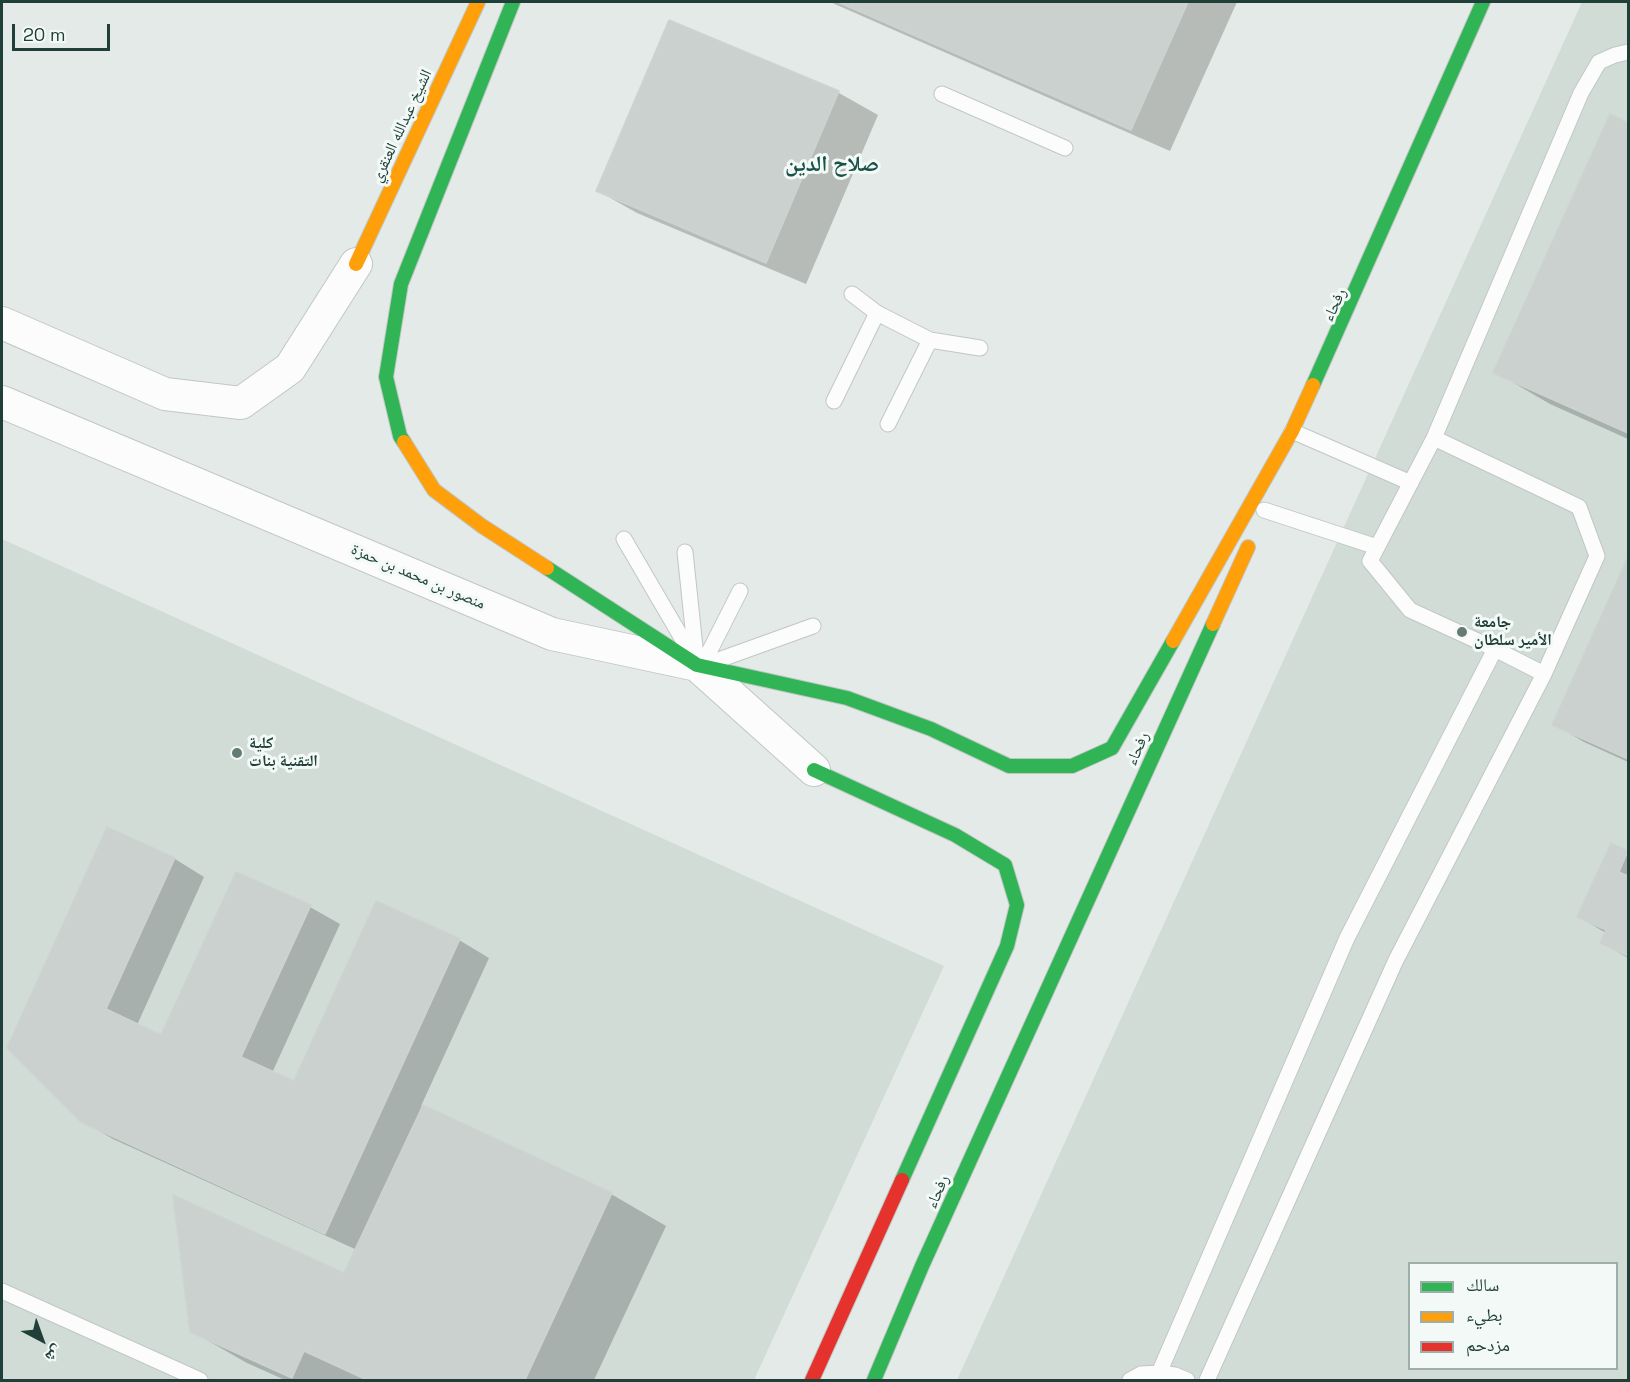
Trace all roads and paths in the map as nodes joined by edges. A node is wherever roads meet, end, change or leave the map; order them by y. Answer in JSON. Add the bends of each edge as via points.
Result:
{"nodes":[{"id":1,"x":478,"y":2,"type":"edge"},
{"id":2,"x":513,"y":2,"type":"edge"},
{"id":3,"x":1483,"y":2,"type":"edge"},
{"id":4,"x":1629,"y":52,"type":"edge"},
{"id":5,"x":1466,"y":72,"type":"dead end"},
{"id":6,"x":942,"y":94,"type":"dead end"},
{"id":7,"x":1065,"y":148,"type":"dead end"},
{"id":8,"x":356,"y":264,"type":"joint"},
{"id":9,"x":852,"y":294,"type":"dead end"},
{"id":10,"x":877,"y":313,"type":"junction"},
{"id":11,"x":2,"y":322,"type":"edge"},
{"id":12,"x":930,"y":340,"type":"junction"},
{"id":13,"x":980,"y":348,"type":"dead end"},
{"id":14,"x":834,"y":401,"type":"dead end"},
{"id":15,"x":2,"y":402,"type":"edge"},
{"id":16,"x":888,"y":424,"type":"dead end"},
{"id":17,"x":1292,"y":431,"type":"junction"},
{"id":18,"x":1434,"y":438,"type":"junction"},
{"id":19,"x":1411,"y":483,"type":"junction"},
{"id":20,"x":1259,"y":521,"type":"junction"},
{"id":21,"x":624,"y":539,"type":"dead end"},
{"id":22,"x":1377,"y":547,"type":"junction"},
{"id":23,"x":685,"y":552,"type":"dead end"},
{"id":24,"x":740,"y":591,"type":"dead end"},
{"id":25,"x":813,"y":626,"type":"dead end"},
{"id":26,"x":1495,"y":650,"type":"junction"},
{"id":27,"x":700,"y":665,"type":"junction"},
{"id":28,"x":1544,"y":674,"type":"junction"},
{"id":29,"x":814,"y":770,"type":"joint"},
{"id":30,"x":2,"y":1291,"type":"edge"},
{"id":31,"x":1159,"y":1373,"type":"junction"},
{"id":32,"x":200,"y":1380,"type":"edge"},
{"id":33,"x":812,"y":1380,"type":"edge"},
{"id":34,"x":873,"y":1380,"type":"edge"},
{"id":35,"x":1130,"y":1380,"type":"edge"},
{"id":36,"x":1187,"y":1380,"type":"edge"},
{"id":37,"x":1208,"y":1380,"type":"edge"}],
"edges":[{"from":1,"to":8,"type":"street","name":"الشيخ عبدالله العنقري"},
{"from":2,"to":27,"type":"street","via":[[401,284],[386,377],[400,436],[434,490],[482,526]]},
{"from":3,"to":17,"type":"street"},
{"from":4,"to":18,"type":"lane","via":[[1599,62],[1581,93]]},
{"from":5,"to":17,"type":"street","name":"رفحاء"},
{"from":6,"to":7,"type":"lane"},
{"from":8,"to":11,"type":"street","via":[[290,368],[241,403],[165,394]]},
{"from":9,"to":10,"type":"lane"},
{"from":10,"to":12,"type":"lane"},
{"from":10,"to":14,"type":"lane"},
{"from":12,"to":13,"type":"lane"},
{"from":12,"to":16,"type":"lane"},
{"from":15,"to":27,"type":"street","name":"منصور بن محمد بن حمزة","via":[[552,634]]},
{"from":17,"to":19,"type":"lane"},
{"from":17,"to":20,"type":"street","name":"رفحاء"},
{"from":17,"to":27,"type":"street","via":[[1112,748],[1072,766],[1009,766],[931,729],[847,698]]},
{"from":18,"to":19,"type":"lane"},
{"from":18,"to":28,"type":"lane","via":[[1579,507],[1597,556]]},
{"from":19,"to":22,"type":"lane"},
{"from":20,"to":22,"type":"lane"},
{"from":20,"to":34,"type":"street","name":"رفحاء"},
{"from":21,"to":27,"type":"lane"},
{"from":22,"to":26,"type":"lane","via":[[1370,561],[1410,610]]},
{"from":23,"to":27,"type":"lane"},
{"from":24,"to":27,"type":"lane"},
{"from":25,"to":27,"type":"lane"},
{"from":26,"to":28,"type":"lane"},
{"from":26,"to":31,"type":"lane","via":[[1347,938]]},
{"from":27,"to":29,"type":"street"},
{"from":28,"to":37,"type":"lane","via":[[1396,960]]},
{"from":29,"to":33,"type":"street","via":[[955,835],[1005,865],[1017,905],[1007,946]]},
{"from":30,"to":32,"type":"lane"},
{"from":31,"to":35,"type":"lane","via":[[1141,1374]]},
{"from":31,"to":36,"type":"lane"}]}
